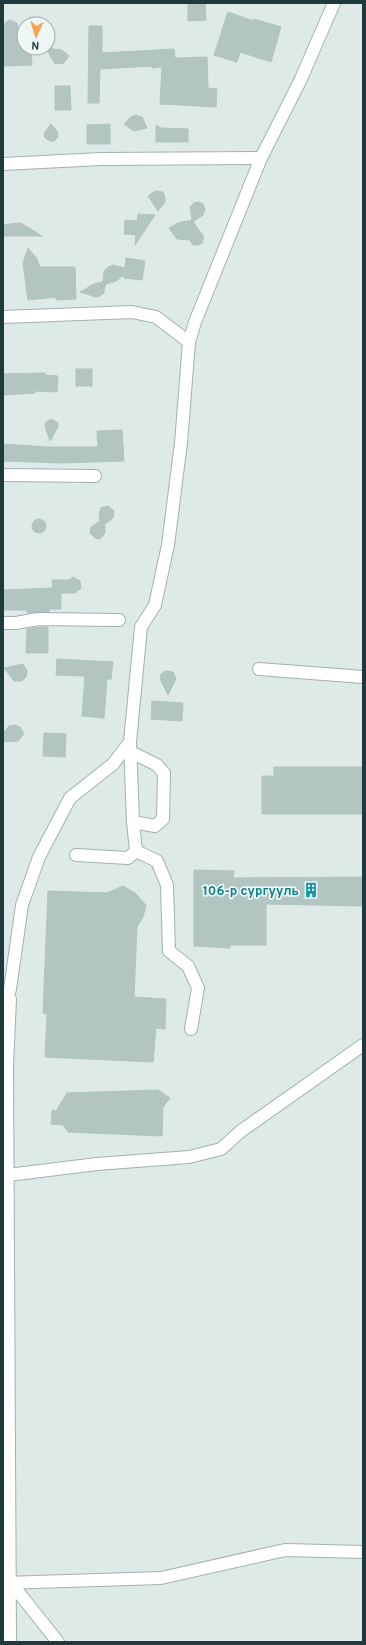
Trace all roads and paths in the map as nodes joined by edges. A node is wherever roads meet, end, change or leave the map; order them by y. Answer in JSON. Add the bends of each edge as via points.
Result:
{"nodes":[{"id":1,"x":334,"y":3,"type":"edge"},
{"id":2,"x":261,"y":158,"type":"junction"},
{"id":3,"x":3,"y":164,"type":"edge"},
{"id":4,"x":3,"y":317,"type":"edge"},
{"id":5,"x":189,"y":342,"type":"junction"},
{"id":6,"x":3,"y":475,"type":"edge"},
{"id":7,"x":95,"y":476,"type":"dead end"},
{"id":8,"x":119,"y":620,"type":"dead end"},
{"id":9,"x":3,"y":623,"type":"edge"},
{"id":10,"x":259,"y":669,"type":"dead end"},
{"id":11,"x":363,"y":677,"type":"edge"},
{"id":12,"x":130,"y":747,"type":"junction"},
{"id":13,"x":133,"y":822,"type":"junction"},
{"id":14,"x":136,"y":851,"type":"junction"},
{"id":15,"x":76,"y":855,"type":"dead end"},
{"id":16,"x":7,"y":989,"type":"edge"},
{"id":17,"x":3,"y":1010,"type":"edge"},
{"id":18,"x":191,"y":1029,"type":"dead end"},
{"id":19,"x":363,"y":1045,"type":"edge"},
{"id":20,"x":8,"y":1175,"type":"junction"},
{"id":21,"x":363,"y":1552,"type":"edge"},
{"id":22,"x":7,"y":1583,"type":"edge"},
{"id":23,"x":10,"y":1642,"type":"edge"},
{"id":24,"x":58,"y":1642,"type":"edge"}],
"edges":[{"from":1,"to":2,"type":"street","via":[[300,81]]},
{"from":2,"to":3,"type":"street","via":[[101,159]]},
{"from":2,"to":5,"type":"street"},
{"from":4,"to":5,"type":"street","via":[[132,312],[156,317]]},
{"from":5,"to":12,"type":"street","via":[[181,443],[168,545],[155,605],[141,627]]},
{"from":6,"to":7,"type":"street"},
{"from":8,"to":9,"type":"street","via":[[38,619]]},
{"from":10,"to":11,"type":"street"},
{"from":12,"to":13,"type":"street"},
{"from":12,"to":13,"type":"street","via":[[157,765],[164,774],[162,819],[155,826]]},
{"from":12,"to":16,"type":"street","via":[[70,798],[39,857],[22,905]]},
{"from":13,"to":14,"type":"street"},
{"from":14,"to":15,"type":"street","via":[[128,858]]},
{"from":14,"to":18,"type":"street","via":[[157,861],[167,885],[169,951],[188,966],[198,988]]},
{"from":16,"to":17,"type":"street"},
{"from":16,"to":20,"type":"street"},
{"from":19,"to":20,"type":"street","via":[[242,1130],[221,1149],[189,1157],[97,1164]]},
{"from":20,"to":22,"type":"street","via":[[7,1338],[10,1452]]},
{"from":21,"to":22,"type":"street","via":[[285,1550],[161,1578]]},
{"from":22,"to":23,"type":"street"},
{"from":22,"to":24,"type":"street"}]}
